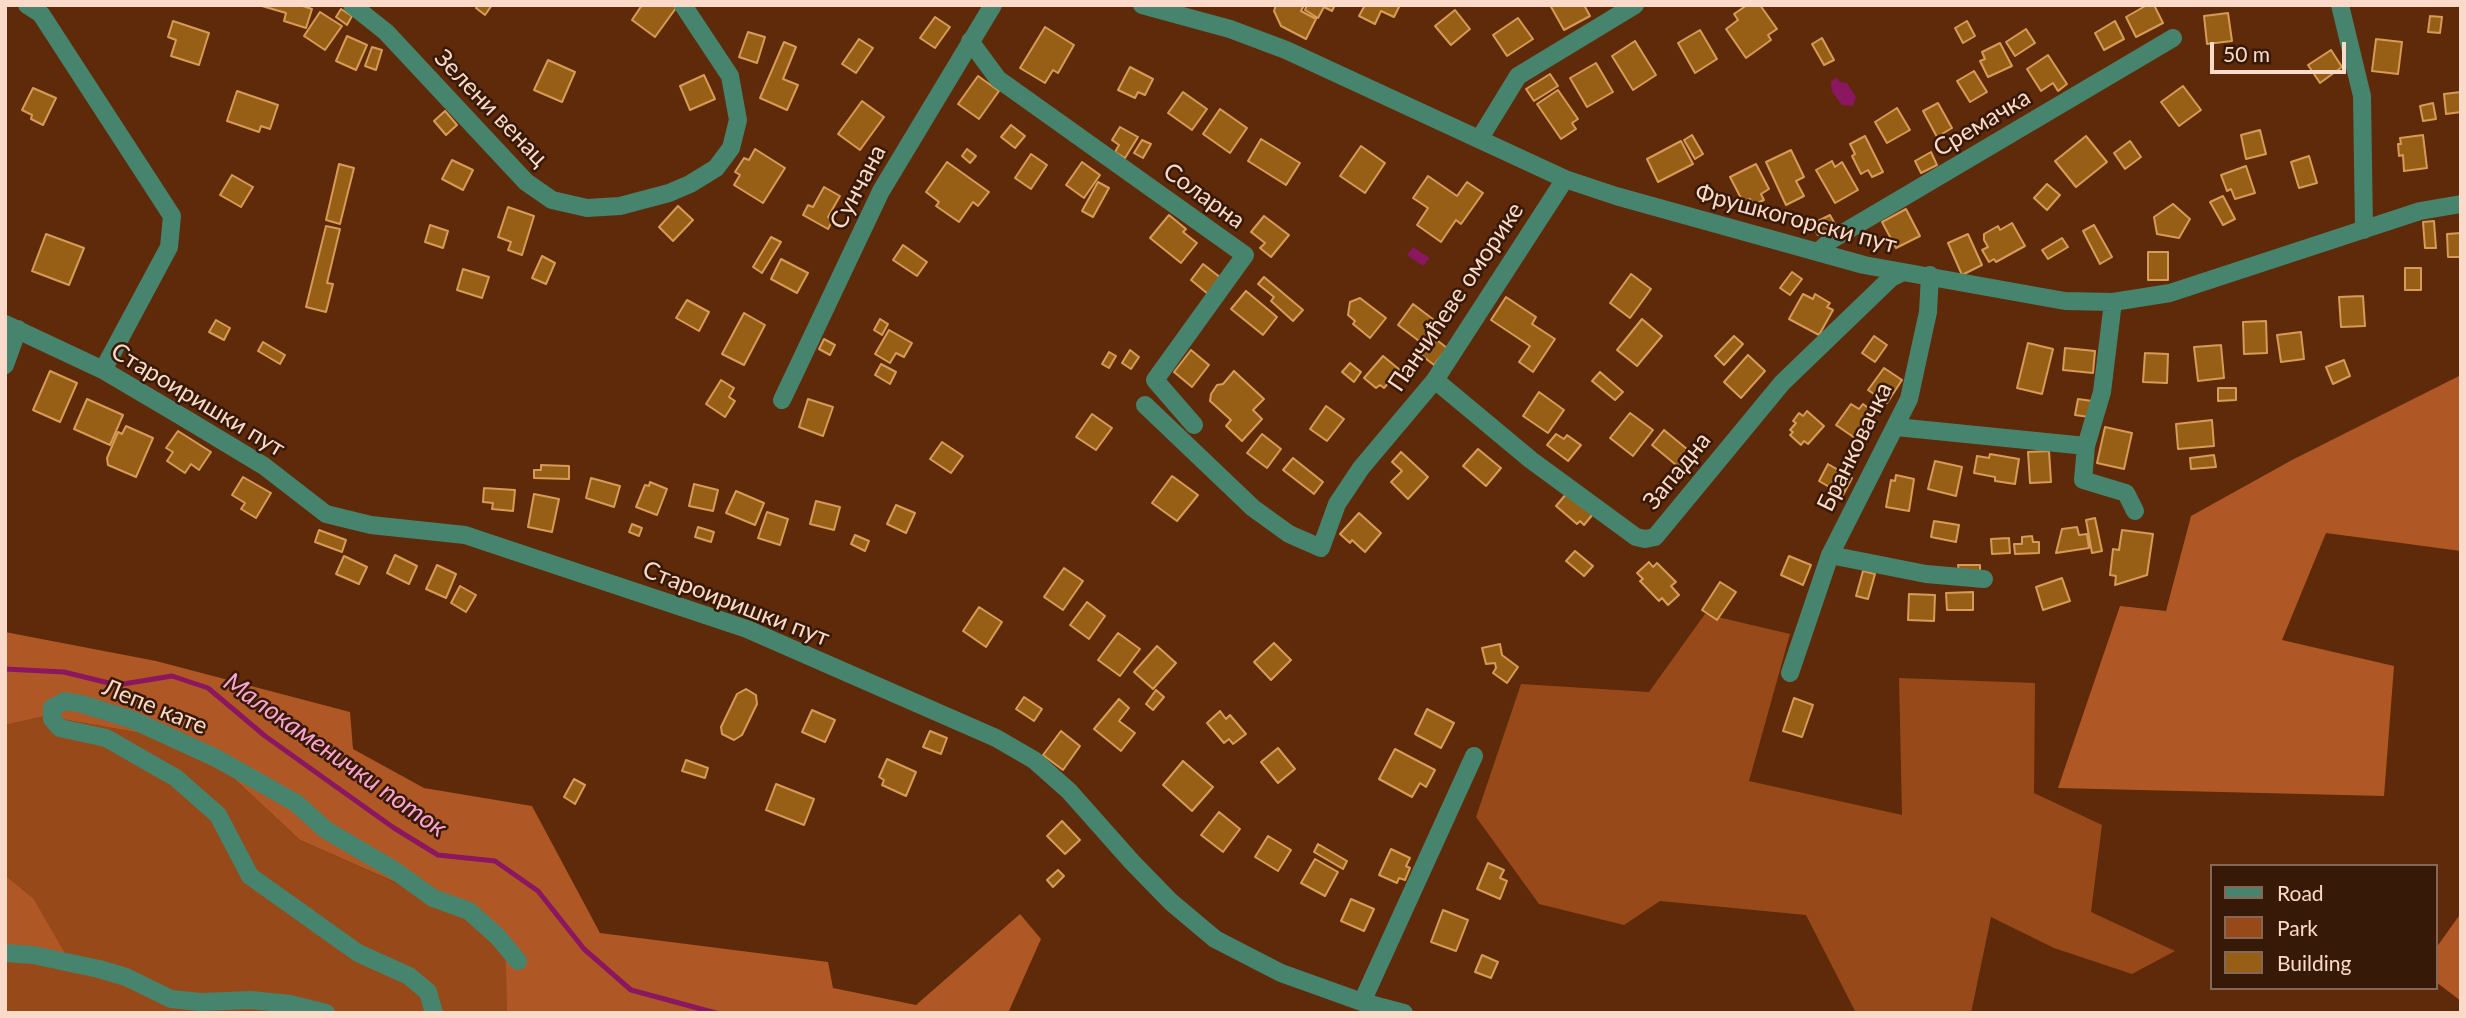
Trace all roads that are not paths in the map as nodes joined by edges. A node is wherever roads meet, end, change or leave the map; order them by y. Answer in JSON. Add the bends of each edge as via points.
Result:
{"nodes":[{"id":1,"x":27,"y":5,"type":"edge"},
{"id":2,"x":352,"y":5,"type":"edge"},
{"id":3,"x":683,"y":5,"type":"edge"},
{"id":4,"x":993,"y":5,"type":"edge"},
{"id":5,"x":1142,"y":5,"type":"edge"},
{"id":6,"x":1636,"y":5,"type":"edge"},
{"id":7,"x":2340,"y":5,"type":"edge"},
{"id":8,"x":2172,"y":38,"type":"dead end"},
{"id":9,"x":970,"y":41,"type":"junction"},
{"id":10,"x":1480,"y":138,"type":"junction"},
{"id":11,"x":1565,"y":179,"type":"junction"},
{"id":12,"x":2461,"y":204,"type":"edge"},
{"id":13,"x":2364,"y":230,"type":"junction"},
{"id":14,"x":1818,"y":252,"type":"junction"},
{"id":15,"x":1903,"y":272,"type":"junction"},
{"id":16,"x":1930,"y":275,"type":"junction"},
{"id":17,"x":2113,"y":302,"type":"junction"},
{"id":18,"x":12,"y":326,"type":"edge"},
{"id":19,"x":5,"y":365,"type":"edge"},
{"id":20,"x":103,"y":370,"type":"junction"},
{"id":21,"x":1435,"y":380,"type":"junction"},
{"id":22,"x":782,"y":400,"type":"dead end"},
{"id":23,"x":1145,"y":405,"type":"dead end"},
{"id":24,"x":1195,"y":425,"type":"dead end"},
{"id":25,"x":1896,"y":427,"type":"junction"},
{"id":26,"x":2086,"y":446,"type":"junction"},
{"id":27,"x":2135,"y":511,"type":"dead end"},
{"id":28,"x":1830,"y":555,"type":"junction"},
{"id":29,"x":1984,"y":579,"type":"dead end"},
{"id":30,"x":1790,"y":673,"type":"dead end"},
{"id":31,"x":1474,"y":756,"type":"dead end"},
{"id":32,"x":5,"y":953,"type":"edge"},
{"id":33,"x":518,"y":961,"type":"dead end"},
{"id":34,"x":1362,"y":1002,"type":"junction"},
{"id":35,"x":326,"y":1013,"type":"edge"},
{"id":36,"x":435,"y":1013,"type":"edge"},
{"id":37,"x":1404,"y":1013,"type":"edge"}],
"edges":[{"from":1,"to":20,"type":"street","via":[[41,14],[172,216],[169,247]]},
{"from":2,"to":3,"type":"street","name":"Зелени венац","via":[[386,32],[526,182],[552,200],[587,208],[620,206],[669,193],[716,168],[731,148],[738,120],[730,76]]},
{"from":4,"to":9,"type":"street","name":"Сунчана"},
{"from":5,"to":10,"type":"street","name":"Фрушкогорски пут","via":[[1286,50]]},
{"from":6,"to":10,"type":"street","via":[[1518,76]]},
{"from":7,"to":13,"type":"street","via":[[2362,96]]},
{"from":8,"to":14,"type":"street","name":"Сремачка","via":[[1831,240]]},
{"from":9,"to":22,"type":"street","name":"Сунчана","via":[[881,191]]},
{"from":9,"to":24,"type":"street","name":"Соларна","via":[[998,79],[1245,256],[1155,380]]},
{"from":10,"to":11,"type":"street","name":"Фрушкогорски пут"},
{"from":11,"to":14,"type":"street","name":"Фрушкогорски пут"},
{"from":11,"to":21,"type":"street","name":"Панчићеве оморике"},
{"from":12,"to":13,"type":"street","name":"Фрушкогорски пут","via":[[2420,211]]},
{"from":13,"to":17,"type":"street","name":"Фрушкогорски пут","via":[[2171,293]]},
{"from":14,"to":15,"type":"street","name":"Фрушкогорски пут"},
{"from":15,"to":16,"type":"street","name":"Фрушкогорски пут"},
{"from":15,"to":21,"type":"street","name":"Западна","via":[[1891,278],[1782,383],[1655,537],[1636,537],[1531,460]]},
{"from":16,"to":17,"type":"street","name":"Фрушкогорски пут","via":[[2065,301]]},
{"from":16,"to":25,"type":"street","name":"Бранковачка","via":[[1928,312],[1912,386]]},
{"from":17,"to":26,"type":"street","via":[[2102,392]]},
{"from":18,"to":19,"type":"street"},
{"from":18,"to":20,"type":"street","name":"Староиришки пут"},
{"from":20,"to":34,"type":"street","name":"Староиришки пут","via":[[264,466],[326,514],[371,525],[465,535],[735,624],[996,738],[1034,760],[1069,791],[1139,870],[1215,939],[1281,973]]},
{"from":21,"to":23,"type":"street","name":"Панчићеве оморике","via":[[1362,468],[1338,504],[1321,548],[1289,534],[1253,508]]},
{"from":25,"to":26,"type":"street"},
{"from":25,"to":28,"type":"street","name":"Бранковачка"},
{"from":26,"to":27,"type":"street","via":[[2083,480],[2126,493]]},
{"from":28,"to":29,"type":"street","via":[[1926,574]]},
{"from":28,"to":30,"type":"street","name":"Бранковачка"},
{"from":31,"to":34,"type":"street"},
{"from":32,"to":35,"type":"street","via":[[99,969],[171,999],[251,1000]]},
{"from":33,"to":36,"type":"street","name":"Лепе кате","via":[[469,911],[433,898],[326,830],[296,803],[216,758],[133,720],[82,704],[65,701],[52,708],[52,719],[61,728],[106,738],[176,778],[218,815],[250,876],[358,953],[409,976],[428,992]]},
{"from":34,"to":37,"type":"street","name":"Староиришки пут"}]}
